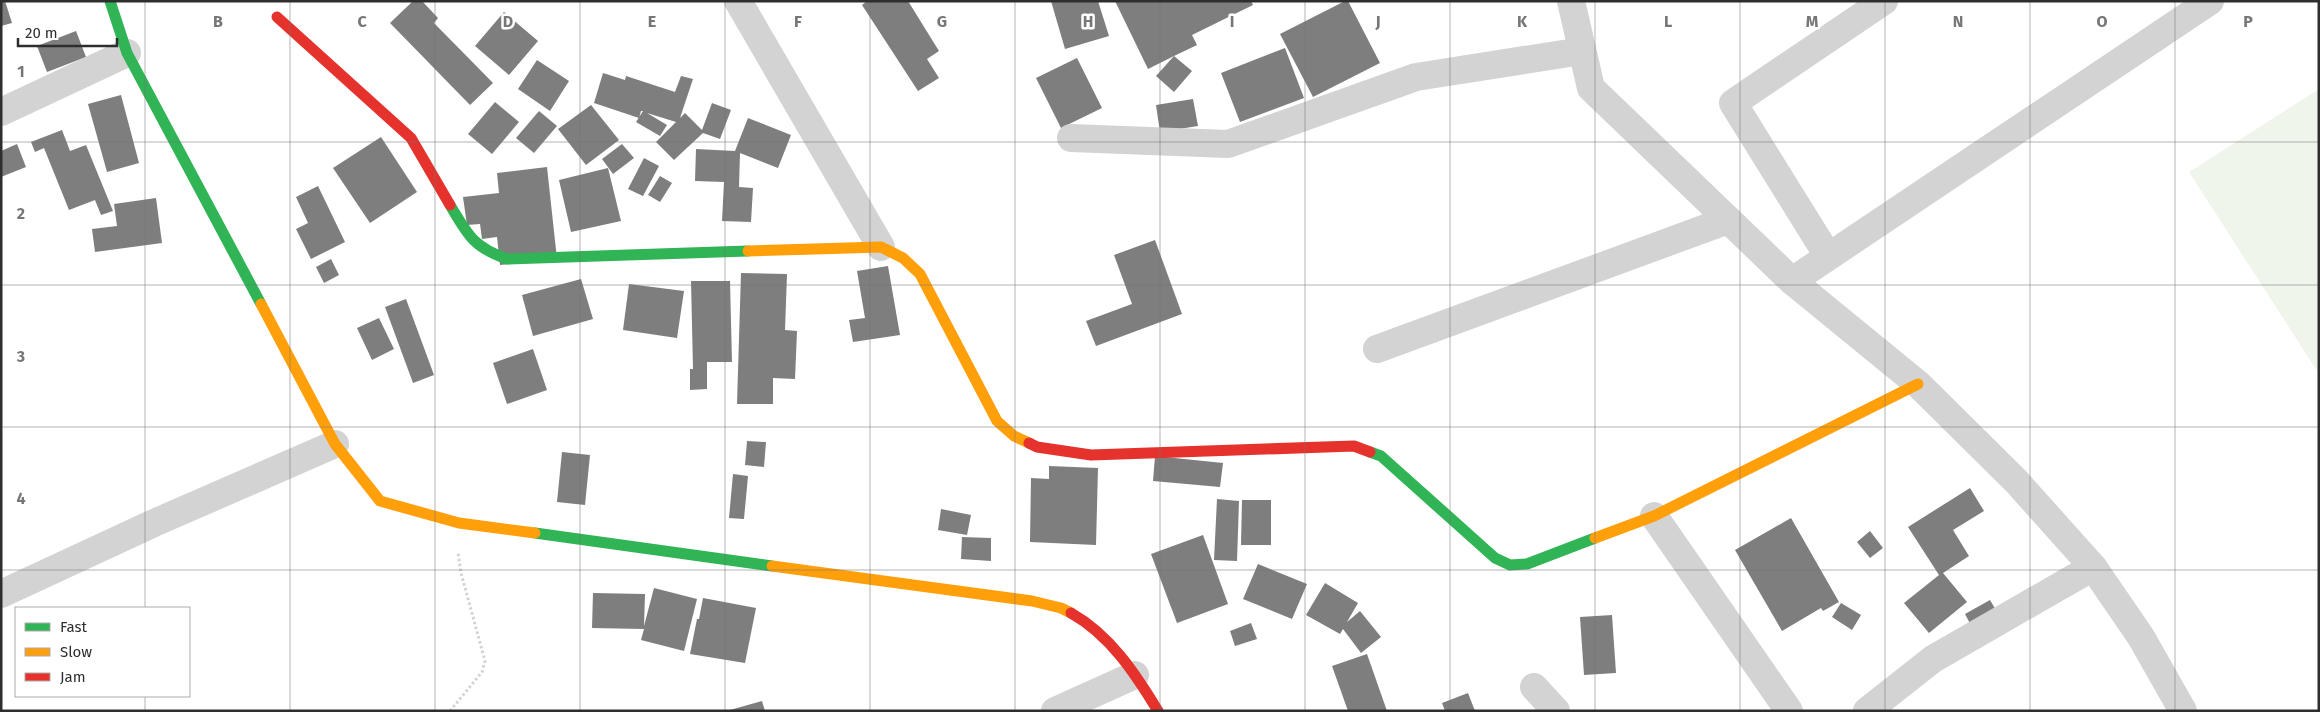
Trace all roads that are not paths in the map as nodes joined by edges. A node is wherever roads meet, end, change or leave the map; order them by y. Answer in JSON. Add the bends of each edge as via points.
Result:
{"nodes":[{"id":1,"x":110,"y":1,"type":"edge"},
{"id":2,"x":738,"y":1,"type":"edge"},
{"id":3,"x":1571,"y":1,"type":"edge"},
{"id":4,"x":1884,"y":1,"type":"edge"},
{"id":5,"x":2210,"y":1,"type":"edge"},
{"id":6,"x":277,"y":17,"type":"dead end"},
{"id":7,"x":1582,"y":50,"type":"junction"},
{"id":8,"x":127,"y":54,"type":"junction"},
{"id":9,"x":1,"y":112,"type":"edge"},
{"id":10,"x":1071,"y":138,"type":"dead end"},
{"id":11,"x":1728,"y":220,"type":"junction"},
{"id":12,"x":881,"y":247,"type":"junction"},
{"id":13,"x":1828,"y":256,"type":"junction"},
{"id":14,"x":1792,"y":281,"type":"junction"},
{"id":15,"x":1377,"y":348,"type":"dead end"},
{"id":16,"x":1918,"y":384,"type":"junction"},
{"id":17,"x":335,"y":444,"type":"junction"},
{"id":18,"x":1654,"y":516,"type":"junction"},
{"id":19,"x":2094,"y":567,"type":"junction"},
{"id":20,"x":1,"y":594,"type":"edge"},
{"id":21,"x":1135,"y":676,"type":"junction"},
{"id":22,"x":1534,"y":687,"type":"dead end"},
{"id":23,"x":1055,"y":711,"type":"edge"},
{"id":24,"x":1158,"y":711,"type":"edge"},
{"id":25,"x":1556,"y":711,"type":"edge"},
{"id":26,"x":1789,"y":711,"type":"edge"},
{"id":27,"x":1867,"y":711,"type":"edge"},
{"id":28,"x":2183,"y":711,"type":"edge"}],
"edges":[{"from":1,"to":8,"type":"street"},
{"from":2,"to":12,"type":"street"},
{"from":3,"to":7,"type":"street"},
{"from":4,"to":13,"type":"street","via":[[1732,103]]},
{"from":5,"to":13,"type":"street"},
{"from":6,"to":12,"type":"street","via":[[410,138],[470,239],[490,253],[507,259]]},
{"from":7,"to":10,"type":"street","via":[[1416,77],[1228,144]]},
{"from":7,"to":11,"type":"street","via":[[1591,88]]},
{"from":8,"to":9,"type":"street"},
{"from":8,"to":17,"type":"street"},
{"from":11,"to":14,"type":"street"},
{"from":11,"to":15,"type":"street"},
{"from":12,"to":18,"type":"street","via":[[903,258],[920,274],[997,421],[1014,436],[1037,447],[1091,455],[1354,446],[1381,456],[1495,558],[1510,565],[1527,564]]},
{"from":13,"to":14,"type":"street"},
{"from":14,"to":16,"type":"street"},
{"from":16,"to":18,"type":"street"},
{"from":16,"to":19,"type":"street","via":[[2016,481]]},
{"from":17,"to":20,"type":"street"},
{"from":17,"to":21,"type":"street","via":[[380,501],[459,523],[1032,601],[1064,609],[1088,624]]},
{"from":18,"to":26,"type":"street"},
{"from":19,"to":27,"type":"street","via":[[1933,659]]},
{"from":19,"to":28,"type":"street","via":[[2141,637]]},
{"from":21,"to":23,"type":"street"},
{"from":21,"to":24,"type":"street"},
{"from":22,"to":25,"type":"street"}]}
